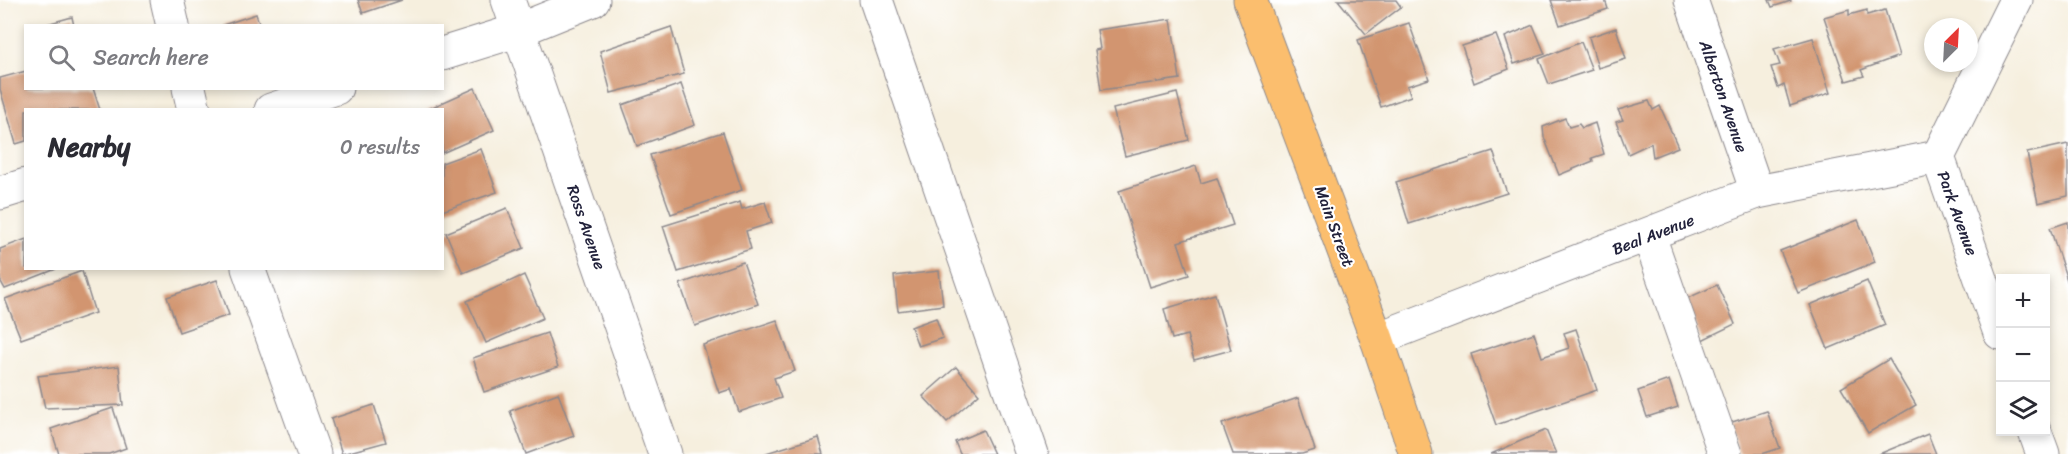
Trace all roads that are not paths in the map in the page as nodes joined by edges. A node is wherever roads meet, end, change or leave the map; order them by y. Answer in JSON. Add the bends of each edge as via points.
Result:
{"nodes":[{"id":1,"x":167,"y":0,"type":"edge"},
{"id":2,"x":593,"y":0,"type":"edge"},
{"id":3,"x":876,"y":0,"type":"edge"},
{"id":4,"x":1250,"y":0,"type":"edge"},
{"id":5,"x":1691,"y":0,"type":"edge"},
{"id":6,"x":2016,"y":0,"type":"edge"},
{"id":7,"x":514,"y":15,"type":"edge"},
{"id":8,"x":173,"y":24,"type":"edge"},
{"id":9,"x":444,"y":53,"type":"edge"},
{"id":10,"x":189,"y":90,"type":"edge"},
{"id":11,"x":330,"y":90,"type":"edge"},
{"id":12,"x":194,"y":108,"type":"edge"},
{"id":13,"x":277,"y":108,"type":"edge"},
{"id":14,"x":1938,"y":157,"type":"junction"},
{"id":15,"x":24,"y":186,"type":"edge"},
{"id":16,"x":1757,"y":192,"type":"junction"},
{"id":17,"x":0,"y":193,"type":"edge"},
{"id":18,"x":1649,"y":236,"type":"junction"},
{"id":19,"x":249,"y":270,"type":"edge"},
{"id":20,"x":1999,"y":328,"type":"edge"},
{"id":21,"x":1377,"y":339,"type":"junction"},
{"id":22,"x":2036,"y":436,"type":"edge"},
{"id":23,"x":314,"y":454,"type":"edge"},
{"id":24,"x":665,"y":454,"type":"edge"},
{"id":25,"x":1032,"y":454,"type":"edge"},
{"id":26,"x":1416,"y":454,"type":"edge"},
{"id":27,"x":1725,"y":454,"type":"edge"},
{"id":28,"x":2043,"y":454,"type":"edge"}],
"edges":[{"from":1,"to":8,"type":"street"},
{"from":2,"to":7,"type":"street"},
{"from":3,"to":25,"type":"street"},
{"from":4,"to":21,"type":"main road","name":"Main Street"},
{"from":5,"to":16,"type":"street","name":"Alberton Avenue"},
{"from":6,"to":14,"type":"street","name":"Park Avenue"},
{"from":7,"to":9,"type":"street"},
{"from":7,"to":24,"type":"street","name":"Ross Avenue"},
{"from":10,"to":12,"type":"street"},
{"from":11,"to":13,"type":"street"},
{"from":14,"to":16,"type":"street","name":"Beal Avenue"},
{"from":14,"to":20,"type":"street","name":"Park Avenue"},
{"from":15,"to":17,"type":"street"},
{"from":16,"to":18,"type":"street","name":"Beal Avenue"},
{"from":18,"to":21,"type":"street","name":"Beal Avenue"},
{"from":18,"to":27,"type":"street"},
{"from":19,"to":23,"type":"street"},
{"from":21,"to":26,"type":"main road","name":"Main Street"},
{"from":22,"to":28,"type":"street"}]}
